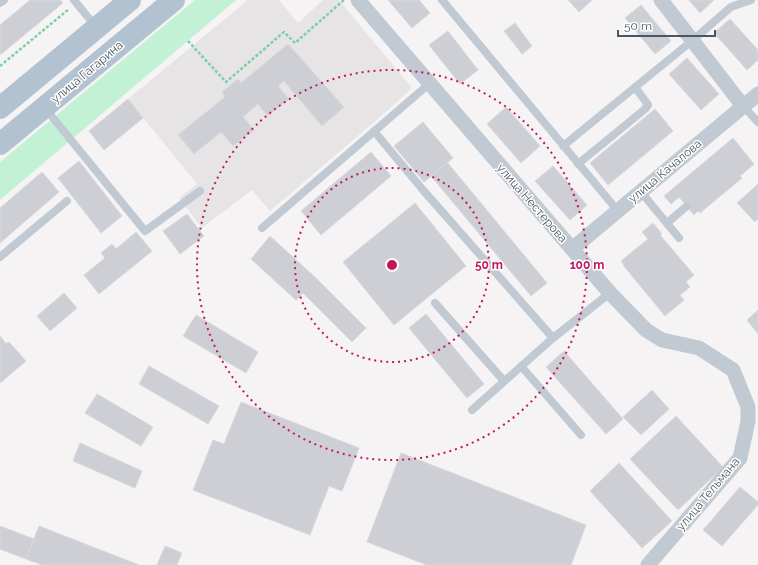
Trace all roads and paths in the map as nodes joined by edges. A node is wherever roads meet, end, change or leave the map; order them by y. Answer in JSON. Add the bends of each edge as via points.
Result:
{"nodes":[{"id":1,"x":4,"y":0,"type":"edge"},
{"id":2,"x":130,"y":0,"type":"edge"},
{"id":3,"x":174,"y":0,"type":"edge"},
{"id":4,"x":344,"y":0,"type":"edge"},
{"id":5,"x":358,"y":0,"type":"edge"},
{"id":6,"x":442,"y":0,"type":"edge"},
{"id":7,"x":661,"y":0,"type":"edge"},
{"id":8,"x":751,"y":0,"type":"edge"},
{"id":9,"x":75,"y":1,"type":"edge"},
{"id":10,"x":0,"y":3,"type":"edge"},
{"id":11,"x":97,"y":28,"type":"junction"},
{"id":12,"x":693,"y":40,"type":"junction"},
{"id":13,"x":188,"y":41,"type":"dead end"},
{"id":14,"x":0,"y":66,"type":"edge"},
{"id":15,"x":429,"y":84,"type":"junction"},
{"id":16,"x":635,"y":87,"type":"junction"},
{"id":17,"x":758,"y":94,"type":"edge"},
{"id":18,"x":743,"y":106,"type":"junction"},
{"id":19,"x":0,"y":108,"type":"edge"},
{"id":20,"x":44,"y":108,"type":"junction"},
{"id":21,"x":758,"y":122,"type":"edge"},
{"id":22,"x":374,"y":131,"type":"junction"},
{"id":23,"x":0,"y":144,"type":"edge"},
{"id":24,"x":563,"y":146,"type":"junction"},
{"id":25,"x":578,"y":164,"type":"junction"},
{"id":26,"x":200,"y":191,"type":"dead end"},
{"id":27,"x":641,"y":192,"type":"junction"},
{"id":28,"x":67,"y":201,"type":"dead end"},
{"id":29,"x":687,"y":206,"type":"dead end"},
{"id":30,"x":618,"y":211,"type":"junction"},
{"id":31,"x":667,"y":223,"type":"junction"},
{"id":32,"x":262,"y":228,"type":"dead end"},
{"id":33,"x":679,"y":238,"type":"dead end"},
{"id":34,"x":572,"y":249,"type":"junction"},
{"id":35,"x":0,"y":257,"type":"edge"},
{"id":36,"x":610,"y":293,"type":"junction"},
{"id":37,"x":435,"y":303,"type":"dead end"},
{"id":38,"x":553,"y":338,"type":"junction"},
{"id":39,"x":521,"y":366,"type":"junction"},
{"id":40,"x":733,"y":370,"type":"joint"},
{"id":41,"x":504,"y":381,"type":"junction"},
{"id":42,"x":472,"y":410,"type":"dead end"},
{"id":43,"x":581,"y":435,"type":"dead end"},
{"id":44,"x":648,"y":565,"type":"edge"}],
"edges":[{"from":1,"to":10,"type":"lane"},
{"from":2,"to":11,"type":"main road"},
{"from":3,"to":20,"type":"main road","name":"улица Гагарина"},
{"from":4,"to":13,"type":"path","via":[[295,43],[284,32],[226,82]]},
{"from":5,"to":15,"type":"street","name":"улица Нестерова"},
{"from":6,"to":24,"type":"lane"},
{"from":7,"to":12,"type":"street"},
{"from":8,"to":12,"type":"lane","via":[[731,7]]},
{"from":9,"to":11,"type":"lane"},
{"from":9,"to":14,"type":"path"},
{"from":11,"to":19,"type":"main road"},
{"from":12,"to":16,"type":"lane"},
{"from":12,"to":18,"type":"street"},
{"from":15,"to":22,"type":"lane"},
{"from":15,"to":34,"type":"street","name":"улица Нестерова"},
{"from":16,"to":24,"type":"lane"},
{"from":16,"to":25,"type":"lane","via":[[648,105]]},
{"from":17,"to":18,"type":"street","name":"улица Качалова"},
{"from":18,"to":21,"type":"lane"},
{"from":18,"to":27,"type":"street","name":"улица Качалова"},
{"from":20,"to":23,"type":"main road","name":"улица Гагарина"},
{"from":20,"to":26,"type":"lane","via":[[145,231]]},
{"from":22,"to":32,"type":"lane"},
{"from":22,"to":38,"type":"lane"},
{"from":24,"to":25,"type":"lane"},
{"from":25,"to":30,"type":"lane"},
{"from":27,"to":30,"type":"street","name":"улица Качалова"},
{"from":27,"to":31,"type":"lane"},
{"from":28,"to":35,"type":"lane"},
{"from":29,"to":31,"type":"lane"},
{"from":30,"to":34,"type":"street","name":"улица Качалова"},
{"from":31,"to":33,"type":"lane"},
{"from":34,"to":36,"type":"street","name":"улица Нестерова"},
{"from":36,"to":38,"type":"lane"},
{"from":36,"to":40,"type":"street","name":"улица Нестерова","via":[[646,330],[662,340],[699,348]]},
{"from":37,"to":41,"type":"lane"},
{"from":38,"to":39,"type":"lane"},
{"from":39,"to":41,"type":"lane"},
{"from":39,"to":43,"type":"lane"},
{"from":40,"to":44,"type":"street","name":"улица Тельмана","via":[[748,407],[748,421],[740,458]]},
{"from":41,"to":42,"type":"lane"}]}
